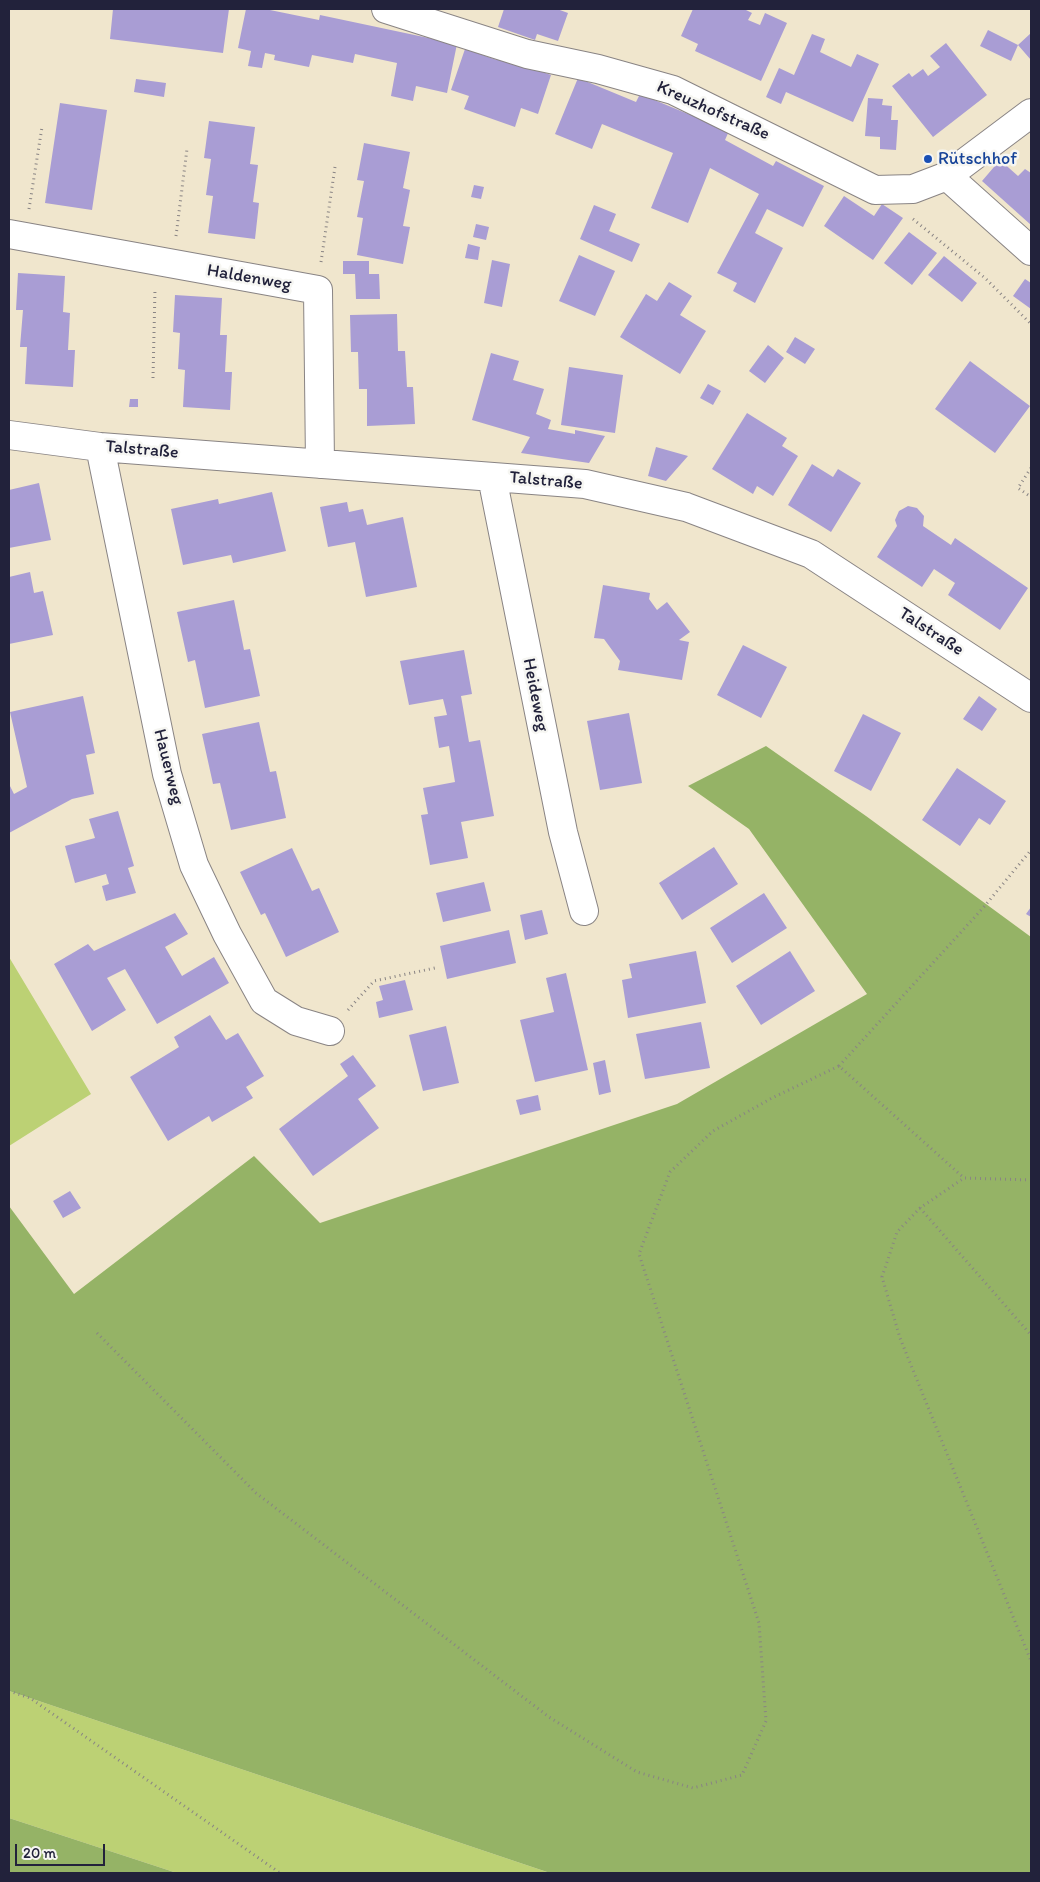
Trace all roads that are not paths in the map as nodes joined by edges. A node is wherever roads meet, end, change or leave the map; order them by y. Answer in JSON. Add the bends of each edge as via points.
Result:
{"nodes":[{"id":1,"x":386,"y":9,"type":"edge"},
{"id":2,"x":1031,"y":113,"type":"edge"},
{"id":3,"x":947,"y":176,"type":"junction"},
{"id":4,"x":17,"y":236,"type":"edge"},
{"id":5,"x":1031,"y":251,"type":"edge"},
{"id":6,"x":9,"y":435,"type":"edge"},
{"id":7,"x":100,"y":447,"type":"junction"},
{"id":8,"x":320,"y":464,"type":"junction"},
{"id":9,"x":492,"y":477,"type":"junction"},
{"id":10,"x":1031,"y":698,"type":"edge"},
{"id":11,"x":584,"y":912,"type":"dead end"},
{"id":12,"x":330,"y":1031,"type":"road end"}],
"edges":[{"from":1,"to":3,"type":"street","name":"Kreuzhofstraße","via":[[527,54],[673,90],[875,190],[913,189]]},
{"from":2,"to":3,"type":"street","name":"Kreuzhofstraße"},
{"from":3,"to":5,"type":"street"},
{"from":4,"to":8,"type":"street","name":"Haldenweg","via":[[318,290]]},
{"from":6,"to":7,"type":"street","name":"Talstraße"},
{"from":7,"to":8,"type":"street","name":"Talstraße"},
{"from":7,"to":12,"type":"street","name":"Hauerweg","via":[[167,774],[194,865],[264,1002],[296,1021]]},
{"from":8,"to":9,"type":"street","name":"Talstraße"},
{"from":9,"to":10,"type":"street","name":"Talstraße","via":[[585,484],[686,507],[811,554]]},
{"from":9,"to":11,"type":"street","name":"Heideweg","via":[[563,832]]}]}
